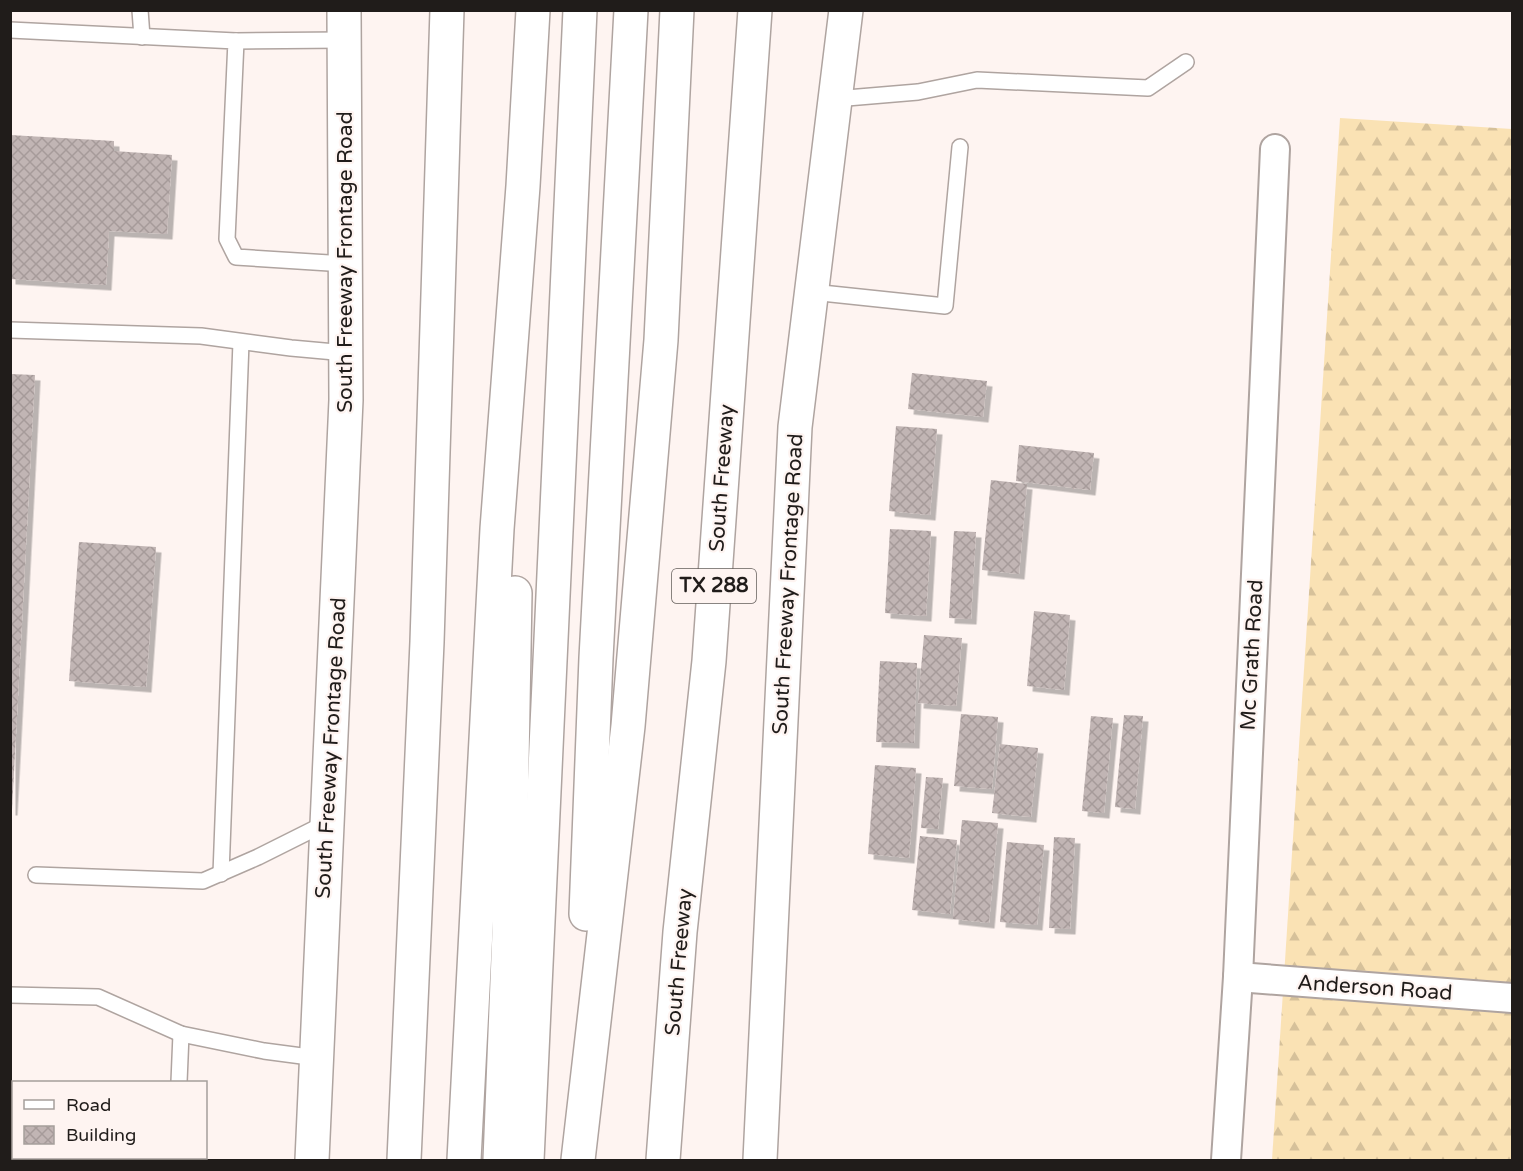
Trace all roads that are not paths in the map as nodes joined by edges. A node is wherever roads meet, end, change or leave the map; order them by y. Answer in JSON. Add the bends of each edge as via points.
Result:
{"nodes":[{"id":1,"x":140,"y":10,"type":"edge"},
{"id":2,"x":447,"y":10,"type":"edge"},
{"id":3,"x":533,"y":10,"type":"edge"},
{"id":4,"x":580,"y":10,"type":"edge"},
{"id":5,"x":632,"y":10,"type":"edge"},
{"id":6,"x":677,"y":10,"type":"edge"},
{"id":7,"x":755,"y":10,"type":"edge"},
{"id":8,"x":846,"y":10,"type":"edge"},
{"id":9,"x":344,"y":25,"type":"edge"},
{"id":10,"x":10,"y":30,"type":"edge"},
{"id":11,"x":142,"y":37,"type":"junction"},
{"id":12,"x":236,"y":41,"type":"junction"},
{"id":13,"x":1186,"y":62,"type":"dead end"},
{"id":14,"x":835,"y":99,"type":"junction"},
{"id":15,"x":960,"y":147,"type":"dead end"},
{"id":16,"x":1275,"y":149,"type":"dead end"},
{"id":17,"x":524,"y":186,"type":"junction"},
{"id":18,"x":345,"y":264,"type":"junction"},
{"id":19,"x":812,"y":292,"type":"junction"},
{"id":20,"x":10,"y":330,"type":"edge"},
{"id":21,"x":241,"y":342,"type":"junction"},
{"id":22,"x":346,"y":353,"type":"junction"},
{"id":23,"x":328,"y":822,"type":"junction"},
{"id":24,"x":221,"y":874,"type":"junction"},
{"id":25,"x":36,"y":875,"type":"dead end"},
{"id":26,"x":1238,"y":977,"type":"junction"},
{"id":27,"x":10,"y":995,"type":"edge"},
{"id":28,"x":1512,"y":998,"type":"edge"},
{"id":29,"x":181,"y":1034,"type":"junction"},
{"id":30,"x":317,"y":1058,"type":"junction"},
{"id":31,"x":179,"y":1081,"type":"edge"},
{"id":32,"x":312,"y":1161,"type":"edge"},
{"id":33,"x":404,"y":1161,"type":"edge"},
{"id":34,"x":464,"y":1161,"type":"edge"},
{"id":35,"x":500,"y":1161,"type":"edge"},
{"id":36,"x":527,"y":1161,"type":"edge"},
{"id":37,"x":577,"y":1161,"type":"edge"},
{"id":38,"x":663,"y":1161,"type":"edge"},
{"id":39,"x":760,"y":1161,"type":"edge"},
{"id":40,"x":1226,"y":1161,"type":"edge"}],
"edges":[{"from":1,"to":11,"type":"lane"},
{"from":2,"to":33,"type":"main road","via":[[428,630]]},
{"from":3,"to":17,"type":"main road"},
{"from":4,"to":36,"type":"main road"},
{"from":5,"to":37,"type":"main road","via":[[596,658]]},
{"from":6,"to":37,"type":"main road","via":[[661,340],[628,726]]},
{"from":7,"to":38,"type":"main road","name":"South Freeway","number":"TX 288","via":[[709,661],[680,932]]},
{"from":8,"to":14,"type":"main road","name":"South Freeway Frontage Road"},
{"from":9,"to":12,"type":"lane"},
{"from":9,"to":18,"type":"main road","name":"South Freeway Frontage Road"},
{"from":10,"to":11,"type":"lane"},
{"from":11,"to":12,"type":"lane"},
{"from":12,"to":18,"type":"lane","via":[[227,239],[231,248],[236,257]]},
{"from":13,"to":14,"type":"lane","via":[[1148,88],[977,80],[918,92]]},
{"from":14,"to":19,"type":"main road","name":"South Freeway Frontage Road"},
{"from":15,"to":19,"type":"lane","via":[[945,306]]},
{"from":16,"to":26,"type":"street","name":"Mc Grath Road"},
{"from":17,"to":34,"type":"main road","via":[[496,541]]},
{"from":17,"to":35,"type":"main road","via":[[509,932]]},
{"from":18,"to":22,"type":"main road","name":"South Freeway Frontage Road"},
{"from":19,"to":39,"type":"main road","name":"South Freeway Frontage Road","via":[[795,427]]},
{"from":20,"to":21,"type":"lane","via":[[201,336]]},
{"from":21,"to":22,"type":"lane"},
{"from":21,"to":24,"type":"lane"},
{"from":22,"to":23,"type":"main road","name":"South Freeway Frontage Road"},
{"from":23,"to":24,"type":"lane"},
{"from":23,"to":30,"type":"main road","name":"South Freeway Frontage Road"},
{"from":24,"to":25,"type":"lane","via":[[203,881]]},
{"from":26,"to":28,"type":"street","name":"Anderson Road"},
{"from":26,"to":40,"type":"street","name":"Mc Grath Road"},
{"from":27,"to":29,"type":"lane","via":[[98,997]]},
{"from":29,"to":30,"type":"lane"},
{"from":29,"to":31,"type":"lane"},
{"from":30,"to":32,"type":"main road","name":"South Freeway Frontage Road"}]}
